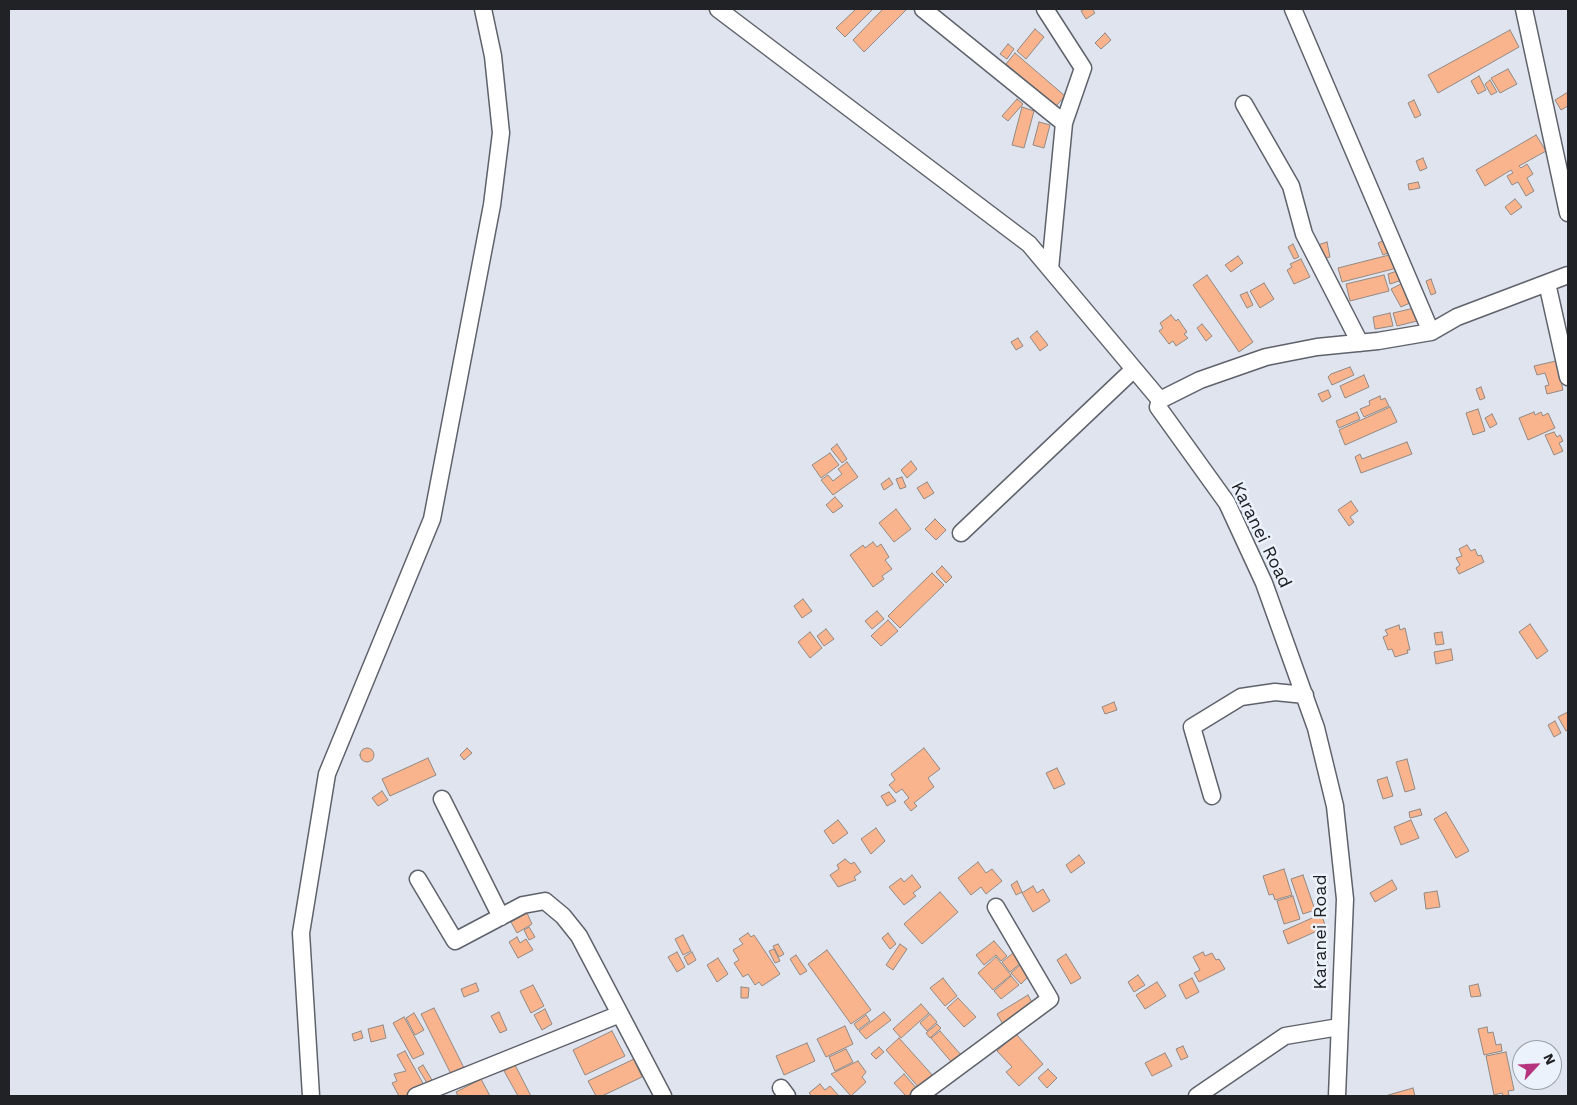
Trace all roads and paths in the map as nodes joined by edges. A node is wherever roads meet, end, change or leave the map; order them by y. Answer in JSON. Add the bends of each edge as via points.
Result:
{"nodes":[{"id":1,"x":483,"y":9,"type":"edge"},
{"id":2,"x":718,"y":9,"type":"edge"},
{"id":3,"x":923,"y":9,"type":"edge"},
{"id":4,"x":1045,"y":9,"type":"edge"},
{"id":5,"x":1293,"y":9,"type":"edge"},
{"id":6,"x":1524,"y":9,"type":"edge"},
{"id":7,"x":1244,"y":104,"type":"dead end"},
{"id":8,"x":1064,"y":123,"type":"junction"},
{"id":9,"x":1568,"y":213,"type":"edge"},
{"id":10,"x":1050,"y":269,"type":"junction"},
{"id":11,"x":1568,"y":275,"type":"edge"},
{"id":12,"x":1547,"y":283,"type":"junction"},
{"id":13,"x":1431,"y":332,"type":"junction"},
{"id":14,"x":1360,"y":343,"type":"junction"},
{"id":15,"x":1134,"y":369,"type":"junction"},
{"id":16,"x":1568,"y":377,"type":"edge"},
{"id":17,"x":1160,"y":400,"type":"junction"},
{"id":18,"x":960,"y":533,"type":"dead end"},
{"id":19,"x":1305,"y":695,"type":"junction"},
{"id":20,"x":1212,"y":796,"type":"dead end"},
{"id":21,"x":442,"y":798,"type":"dead end"},
{"id":22,"x":418,"y":879,"type":"dead end"},
{"id":23,"x":996,"y":907,"type":"dead end"},
{"id":24,"x":501,"y":917,"type":"junction"},
{"id":25,"x":620,"y":1014,"type":"junction"},
{"id":26,"x":1339,"y":1026,"type":"junction"},
{"id":27,"x":311,"y":1096,"type":"edge"},
{"id":28,"x":416,"y":1096,"type":"edge"},
{"id":29,"x":663,"y":1096,"type":"edge"},
{"id":30,"x":919,"y":1096,"type":"edge"},
{"id":31,"x":1197,"y":1096,"type":"edge"},
{"id":32,"x":1337,"y":1096,"type":"edge"}],
"edges":[{"from":1,"to":27,"type":"street","via":[[493,56],[502,132],[492,205],[432,519],[327,774],[301,933]]},
{"from":2,"to":10,"type":"street","via":[[1029,244]]},
{"from":3,"to":8,"type":"street"},
{"from":4,"to":8,"type":"street","via":[[1083,68]]},
{"from":5,"to":13,"type":"street"},
{"from":6,"to":9,"type":"street"},
{"from":7,"to":14,"type":"street","via":[[1291,186],[1304,234]]},
{"from":8,"to":10,"type":"street"},
{"from":10,"to":15,"type":"street"},
{"from":11,"to":12,"type":"street"},
{"from":12,"to":13,"type":"street","via":[[1457,317]]},
{"from":12,"to":16,"type":"street"},
{"from":13,"to":14,"type":"street"},
{"from":14,"to":17,"type":"street","via":[[1266,357],[1200,380]]},
{"from":15,"to":17,"type":"street"},
{"from":15,"to":18,"type":"street"},
{"from":17,"to":19,"type":"street","name":"Karanei Road","via":[[1158,407],[1227,503],[1264,583]]},
{"from":19,"to":20,"type":"street","via":[[1275,692],[1241,697],[1192,727]]},
{"from":19,"to":26,"type":"street","name":"Karanei Road","via":[[1335,806],[1345,900]]},
{"from":21,"to":24,"type":"street"},
{"from":22,"to":24,"type":"street","via":[[455,941]]},
{"from":23,"to":30,"type":"street","via":[[1050,999]]},
{"from":24,"to":25,"type":"street","via":[[523,905],[544,901],[563,916],[578,936]]},
{"from":25,"to":28,"type":"street"},
{"from":25,"to":29,"type":"street"},
{"from":26,"to":31,"type":"street","via":[[1285,1036]]},
{"from":26,"to":32,"type":"street","name":"Karanei Road"}]}
